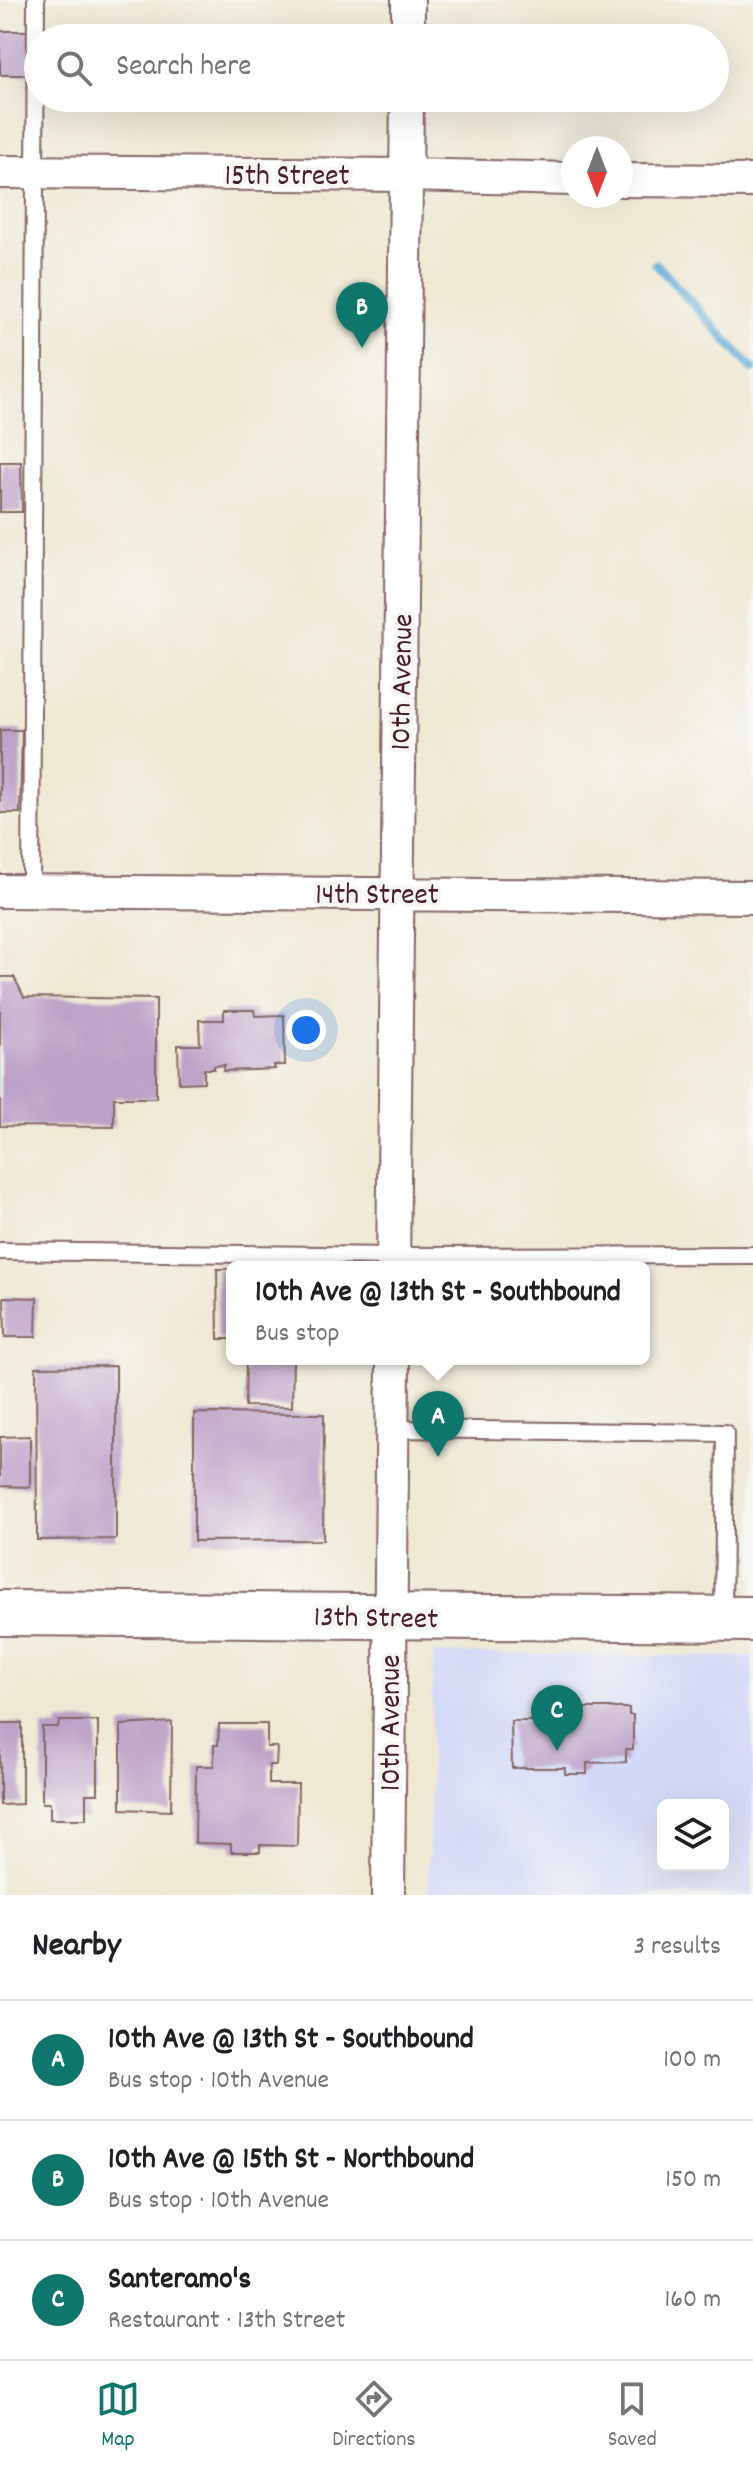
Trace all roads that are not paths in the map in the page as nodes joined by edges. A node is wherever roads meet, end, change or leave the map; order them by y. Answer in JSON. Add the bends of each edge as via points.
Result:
{"nodes":[{"id":1,"x":36,"y":0,"type":"edge"},
{"id":2,"x":408,"y":0,"type":"edge"},
{"id":3,"x":36,"y":24,"type":"edge"},
{"id":4,"x":408,"y":24,"type":"edge"},
{"id":5,"x":35,"y":112,"type":"edge"},
{"id":6,"x":407,"y":112,"type":"edge"},
{"id":7,"x":0,"y":172,"type":"edge"},
{"id":8,"x":34,"y":172,"type":"junction"},
{"id":9,"x":407,"y":175,"type":"junction"},
{"id":10,"x":561,"y":179,"type":"edge"},
{"id":11,"x":633,"y":180,"type":"edge"},
{"id":12,"x":753,"y":181,"type":"edge"},
{"id":13,"x":16,"y":891,"type":"edge"},
{"id":14,"x":397,"y":893,"type":"junction"},
{"id":15,"x":753,"y":897,"type":"edge"},
{"id":16,"x":0,"y":1251,"type":"edge"},
{"id":17,"x":753,"y":1255,"type":"edge"},
{"id":18,"x":393,"y":1261,"type":"edge"},
{"id":19,"x":393,"y":1365,"type":"edge"},
{"id":20,"x":392,"y":1429,"type":"junction"},
{"id":21,"x":0,"y":1613,"type":"edge"},
{"id":22,"x":390,"y":1617,"type":"junction"},
{"id":23,"x":738,"y":1619,"type":"edge"},
{"id":24,"x":388,"y":1895,"type":"edge"}],
"edges":[{"from":1,"to":3,"type":"lane"},
{"from":2,"to":4,"type":"street"},
{"from":5,"to":8,"type":"lane"},
{"from":6,"to":9,"type":"street","name":"10th Avenue"},
{"from":7,"to":8,"type":"street","name":"15th Street"},
{"from":8,"to":9,"type":"street","name":"15th Street"},
{"from":8,"to":13,"type":"lane"},
{"from":9,"to":10,"type":"street","name":"15th Street"},
{"from":9,"to":14,"type":"street","name":"10th Avenue"},
{"from":11,"to":12,"type":"street"},
{"from":13,"to":14,"type":"street","name":"14th Street"},
{"from":14,"to":15,"type":"street","name":"14th Street"},
{"from":14,"to":18,"type":"street","name":"10th Avenue"},
{"from":16,"to":18,"type":"lane"},
{"from":17,"to":18,"type":"lane"},
{"from":19,"to":20,"type":"street","name":"10th Avenue"},
{"from":20,"to":22,"type":"street","name":"10th Avenue"},
{"from":20,"to":23,"type":"lane","via":[[725,1433]]},
{"from":21,"to":22,"type":"street","name":"13th Street"},
{"from":22,"to":23,"type":"street","name":"13th Street"},
{"from":22,"to":24,"type":"street","name":"10th Avenue"}]}
